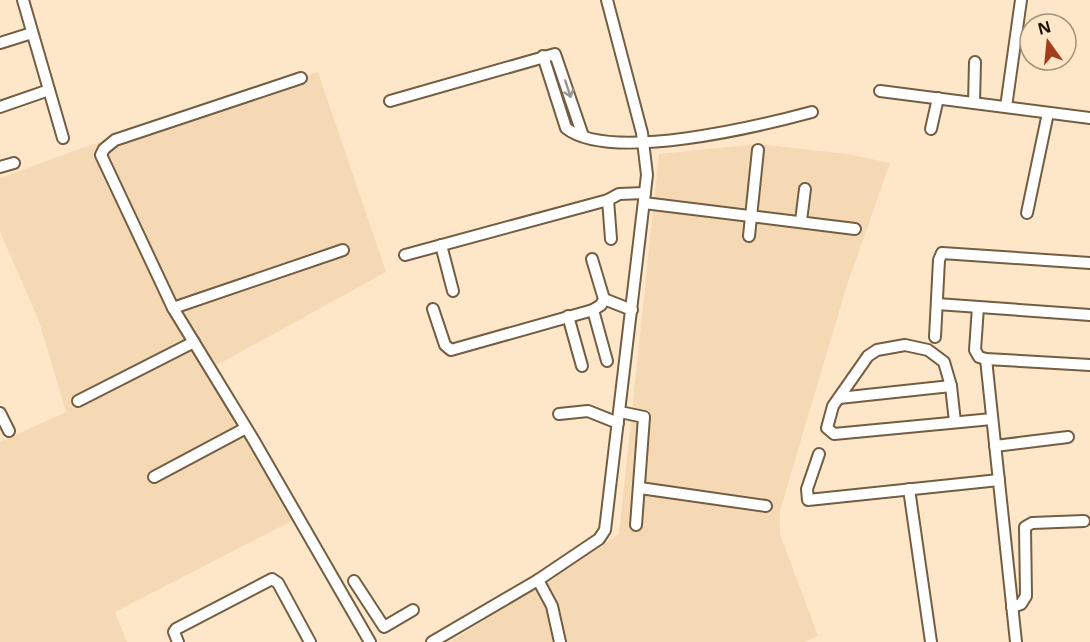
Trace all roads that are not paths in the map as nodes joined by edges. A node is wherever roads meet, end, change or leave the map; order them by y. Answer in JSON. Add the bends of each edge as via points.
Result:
{"nodes":[{"id":1,"x":23,"y":0,"type":"edge"},
{"id":2,"x":607,"y":0,"type":"edge"},
{"id":3,"x":1021,"y":0,"type":"edge"},
{"id":4,"x":32,"y":33,"type":"junction"},
{"id":5,"x":0,"y":44,"type":"edge"},
{"id":6,"x":975,"y":62,"type":"dead end"},
{"id":7,"x":302,"y":78,"type":"dead end"},
{"id":8,"x":49,"y":90,"type":"junction"},
{"id":9,"x":880,"y":91,"type":"dead end"},
{"id":10,"x":938,"y":98,"type":"junction"},
{"id":11,"x":390,"y":101,"type":"dead end"},
{"id":12,"x":974,"y":103,"type":"junction"},
{"id":13,"x":0,"y":106,"type":"edge"},
{"id":14,"x":1006,"y":107,"type":"junction"},
{"id":15,"x":812,"y":112,"type":"dead end"},
{"id":16,"x":1048,"y":112,"type":"junction"},
{"id":17,"x":1090,"y":118,"type":"edge"},
{"id":18,"x":931,"y":129,"type":"dead end"},
{"id":19,"x":63,"y":138,"type":"dead end"},
{"id":20,"x":644,"y":142,"type":"junction"},
{"id":21,"x":758,"y":150,"type":"dead end"},
{"id":22,"x":14,"y":163,"type":"dead end"},
{"id":23,"x":0,"y":167,"type":"edge"},
{"id":24,"x":805,"y":189,"type":"dead end"},
{"id":25,"x":645,"y":198,"type":"junction"},
{"id":26,"x":608,"y":200,"type":"junction"},
{"id":27,"x":1028,"y":213,"type":"dead end"},
{"id":28,"x":751,"y":214,"type":"junction"},
{"id":29,"x":801,"y":221,"type":"junction"},
{"id":30,"x":855,"y":229,"type":"dead end"},
{"id":31,"x":749,"y":236,"type":"dead end"},
{"id":32,"x":611,"y":238,"type":"dead end"},
{"id":33,"x":441,"y":245,"type":"junction"},
{"id":34,"x":343,"y":250,"type":"dead end"},
{"id":35,"x":405,"y":255,"type":"dead end"},
{"id":36,"x":592,"y":259,"type":"dead end"},
{"id":37,"x":1090,"y":263,"type":"edge"},
{"id":38,"x":453,"y":291,"type":"dead end"},
{"id":39,"x":604,"y":299,"type":"junction"},
{"id":40,"x":937,"y":304,"type":"junction"},
{"id":41,"x":978,"y":307,"type":"junction"},
{"id":42,"x":173,"y":308,"type":"junction"},
{"id":43,"x":433,"y":309,"type":"dead end"},
{"id":44,"x":593,"y":310,"type":"junction"},
{"id":45,"x":632,"y":310,"type":"junction"},
{"id":46,"x":1090,"y":315,"type":"edge"},
{"id":47,"x":568,"y":316,"type":"junction"},
{"id":48,"x":934,"y":337,"type":"dead end"},
{"id":49,"x":194,"y":342,"type":"junction"},
{"id":50,"x":986,"y":359,"type":"junction"},
{"id":51,"x":607,"y":361,"type":"dead end"},
{"id":52,"x":1090,"y":365,"type":"edge"},
{"id":53,"x":582,"y":366,"type":"dead end"},
{"id":54,"x":951,"y":386,"type":"junction"},
{"id":55,"x":839,"y":398,"type":"junction"},
{"id":56,"x":78,"y":401,"type":"dead end"},
{"id":57,"x":0,"y":413,"type":"edge"},
{"id":58,"x":559,"y":414,"type":"dead end"},
{"id":59,"x":619,"y":418,"type":"junction"},
{"id":60,"x":992,"y":419,"type":"junction"},
{"id":61,"x":955,"y":422,"type":"junction"},
{"id":62,"x":246,"y":428,"type":"junction"},
{"id":63,"x":9,"y":431,"type":"dead end"},
{"id":64,"x":1068,"y":437,"type":"dead end"},
{"id":65,"x":995,"y":446,"type":"junction"},
{"id":66,"x":819,"y":454,"type":"dead end"},
{"id":67,"x":154,"y":477,"type":"dead end"},
{"id":68,"x":999,"y":480,"type":"junction"},
{"id":69,"x":640,"y":488,"type":"junction"},
{"id":70,"x":909,"y":489,"type":"junction"},
{"id":71,"x":766,"y":506,"type":"dead end"},
{"id":72,"x":1084,"y":521,"type":"dead end"},
{"id":73,"x":636,"y":525,"type":"dead end"},
{"id":74,"x":538,"y":580,"type":"junction"},
{"id":75,"x":354,"y":581,"type":"dead end"},
{"id":76,"x":1012,"y":607,"type":"junction"},
{"id":77,"x":412,"y":610,"type":"dead end"},
{"id":78,"x":384,"y":627,"type":"junction"},
{"id":79,"x":369,"y":640,"type":"edge"},
{"id":80,"x":178,"y":642,"type":"edge"},
{"id":81,"x":310,"y":642,"type":"edge"},
{"id":82,"x":432,"y":642,"type":"edge"},
{"id":83,"x":560,"y":642,"type":"edge"},
{"id":84,"x":931,"y":642,"type":"edge"},
{"id":85,"x":1016,"y":642,"type":"edge"}],
"edges":[{"from":1,"to":4,"type":"street"},
{"from":2,"to":20,"type":"street"},
{"from":3,"to":14,"type":"street"},
{"from":4,"to":5,"type":"street"},
{"from":4,"to":8,"type":"street"},
{"from":6,"to":12,"type":"street"},
{"from":7,"to":42,"type":"street","via":[[116,140],[104,149],[102,155]]},
{"from":8,"to":13,"type":"street"},
{"from":8,"to":19,"type":"street"},
{"from":9,"to":10,"type":"street"},
{"from":10,"to":12,"type":"street"},
{"from":10,"to":18,"type":"street"},
{"from":11,"to":20,"type":"street","via":[[543,57],[566,128],[584,136]]},
{"from":12,"to":14,"type":"street"},
{"from":14,"to":16,"type":"street"},
{"from":15,"to":20,"type":"street","via":[[748,129]]},
{"from":16,"to":17,"type":"street"},
{"from":16,"to":27,"type":"street"},
{"from":20,"to":25,"type":"street"},
{"from":21,"to":28,"type":"street"},
{"from":22,"to":23,"type":"street"},
{"from":24,"to":29,"type":"street"},
{"from":25,"to":26,"type":"street","via":[[620,194]]},
{"from":25,"to":28,"type":"street"},
{"from":25,"to":45,"type":"street"},
{"from":26,"to":32,"type":"street"},
{"from":26,"to":33,"type":"street"},
{"from":28,"to":29,"type":"street"},
{"from":28,"to":31,"type":"street"},
{"from":29,"to":30,"type":"street"},
{"from":33,"to":35,"type":"street"},
{"from":33,"to":38,"type":"street"},
{"from":34,"to":42,"type":"street"},
{"from":36,"to":39,"type":"street"},
{"from":37,"to":40,"type":"street","via":[[948,252],[940,256]]},
{"from":39,"to":44,"type":"street"},
{"from":39,"to":45,"type":"street"},
{"from":40,"to":41,"type":"street"},
{"from":40,"to":48,"type":"street"},
{"from":41,"to":46,"type":"street"},
{"from":41,"to":50,"type":"street","via":[[975,350]]},
{"from":42,"to":49,"type":"street"},
{"from":43,"to":47,"type":"street","via":[[451,350]]},
{"from":44,"to":47,"type":"street"},
{"from":44,"to":51,"type":"street"},
{"from":45,"to":59,"type":"street"},
{"from":47,"to":53,"type":"street"},
{"from":49,"to":56,"type":"street"},
{"from":49,"to":62,"type":"street"},
{"from":50,"to":52,"type":"street"},
{"from":50,"to":60,"type":"street"},
{"from":54,"to":55,"type":"street"},
{"from":54,"to":55,"type":"street","via":[[948,369],[939,356],[905,345],[890,346],[868,356]]},
{"from":54,"to":61,"type":"street"},
{"from":55,"to":61,"type":"street","via":[[828,428],[834,434]]},
{"from":57,"to":63,"type":"street"},
{"from":58,"to":59,"type":"street","via":[[588,411]]},
{"from":59,"to":69,"type":"street","via":[[644,417]]},
{"from":59,"to":74,"type":"street","via":[[605,530],[599,539]]},
{"from":60,"to":61,"type":"street"},
{"from":60,"to":65,"type":"street"},
{"from":62,"to":67,"type":"street"},
{"from":62,"to":79,"type":"street"},
{"from":64,"to":65,"type":"street"},
{"from":65,"to":68,"type":"street"},
{"from":66,"to":70,"type":"street","via":[[807,489],[808,500]]},
{"from":68,"to":70,"type":"street"},
{"from":68,"to":76,"type":"street"},
{"from":69,"to":71,"type":"street"},
{"from":69,"to":73,"type":"street"},
{"from":70,"to":84,"type":"street"},
{"from":72,"to":76,"type":"street","via":[[1032,523],[1025,527],[1026,596],[1021,604]]},
{"from":74,"to":82,"type":"street"},
{"from":74,"to":83,"type":"street","via":[[552,606]]},
{"from":75,"to":78,"type":"street"},
{"from":76,"to":85,"type":"street"},
{"from":77,"to":78,"type":"street"},
{"from":78,"to":79,"type":"street"},
{"from":80,"to":81,"type":"street","via":[[176,629],[273,579]]}]}
